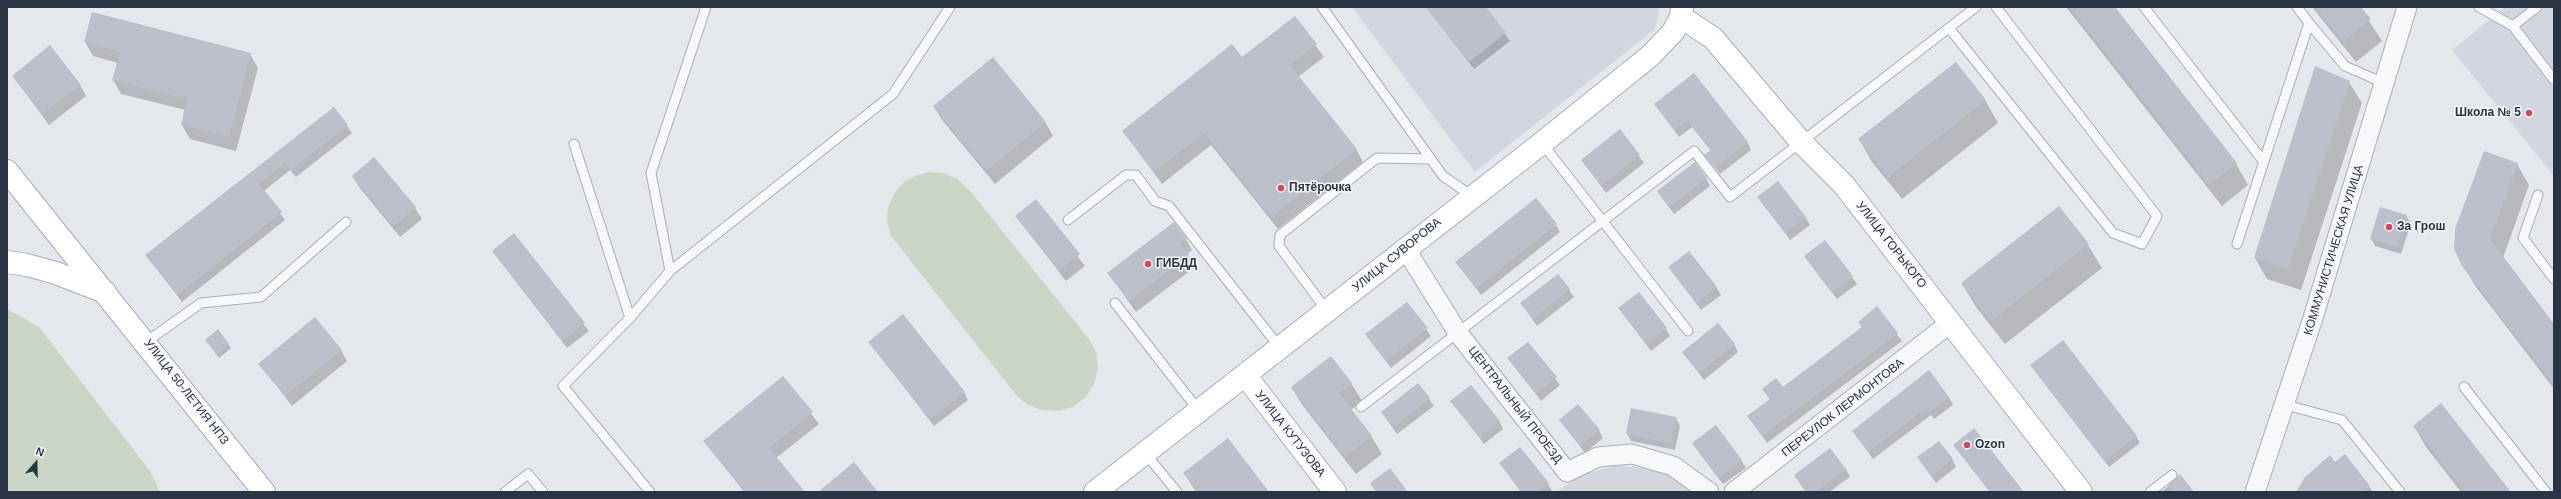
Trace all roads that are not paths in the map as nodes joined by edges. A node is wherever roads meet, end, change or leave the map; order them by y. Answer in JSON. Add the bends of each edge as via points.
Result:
{"nodes":[{"id":1,"x":706,"y":7,"type":"edge"},
{"id":2,"x":950,"y":7,"type":"edge"},
{"id":3,"x":1322,"y":7,"type":"edge"},
{"id":4,"x":1976,"y":7,"type":"edge"},
{"id":5,"x":1996,"y":7,"type":"edge"},
{"id":6,"x":2144,"y":7,"type":"edge"},
{"id":7,"x":2297,"y":7,"type":"edge"},
{"id":8,"x":2407,"y":7,"type":"edge"},
{"id":9,"x":2479,"y":7,"type":"edge"},
{"id":10,"x":2537,"y":7,"type":"edge"},
{"id":11,"x":1682,"y":12,"type":"edge"},
{"id":12,"x":2309,"y":22,"type":"junction"},
{"id":13,"x":2513,"y":26,"type":"junction"},
{"id":14,"x":1949,"y":28,"type":"junction"},
{"id":15,"x":2554,"y":80,"type":"edge"},
{"id":16,"x":2386,"y":84,"type":"junction"},
{"id":17,"x":1542,"y":142,"type":"junction"},
{"id":18,"x":1801,"y":142,"type":"junction"},
{"id":19,"x":574,"y":144,"type":"dead end"},
{"id":20,"x":1431,"y":159,"type":"junction"},
{"id":21,"x":2264,"y":162,"type":"junction"},
{"id":22,"x":7,"y":170,"type":"edge"},
{"id":23,"x":2538,"y":195,"type":"dead end"},
{"id":24,"x":1472,"y":196,"type":"junction"},
{"id":25,"x":1068,"y":220,"type":"dead end"},
{"id":26,"x":1603,"y":221,"type":"junction"},
{"id":27,"x":346,"y":222,"type":"dead end"},
{"id":28,"x":2237,"y":244,"type":"dead end"},
{"id":29,"x":1405,"y":248,"type":"junction"},
{"id":30,"x":7,"y":262,"type":"edge"},
{"id":31,"x":670,"y":271,"type":"junction"},
{"id":32,"x":2554,"y":279,"type":"edge"},
{"id":33,"x":106,"y":292,"type":"junction"},
{"id":34,"x":1115,"y":303,"type":"dead end"},
{"id":35,"x":1327,"y":311,"type":"junction"},
{"id":36,"x":630,"y":318,"type":"junction"},
{"id":37,"x":1950,"y":323,"type":"junction"},
{"id":38,"x":1688,"y":331,"type":"dead end"},
{"id":39,"x":1458,"y":333,"type":"junction"},
{"id":40,"x":146,"y":342,"type":"junction"},
{"id":41,"x":1280,"y":348,"type":"junction"},
{"id":42,"x":1245,"y":376,"type":"junction"},
{"id":43,"x":2464,"y":387,"type":"dead end"},
{"id":44,"x":2286,"y":405,"type":"junction"},
{"id":45,"x":1361,"y":407,"type":"dead end"},
{"id":46,"x":1199,"y":411,"type":"junction"},
{"id":47,"x":1145,"y":453,"type":"junction"},
{"id":48,"x":2172,"y":475,"type":"dead end"},
{"id":49,"x":1328,"y":489,"type":"edge"},
{"id":50,"x":264,"y":492,"type":"edge"},
{"id":51,"x":505,"y":492,"type":"edge"},
{"id":52,"x":543,"y":492,"type":"edge"},
{"id":53,"x":650,"y":492,"type":"edge"},
{"id":54,"x":1095,"y":492,"type":"edge"},
{"id":55,"x":1177,"y":492,"type":"edge"},
{"id":56,"x":1709,"y":492,"type":"edge"},
{"id":57,"x":1734,"y":492,"type":"edge"},
{"id":58,"x":2081,"y":492,"type":"edge"},
{"id":59,"x":2150,"y":492,"type":"edge"},
{"id":60,"x":2255,"y":492,"type":"edge"},
{"id":61,"x":2400,"y":492,"type":"edge"},
{"id":62,"x":2546,"y":492,"type":"edge"}],
"edges":[{"from":1,"to":31,"type":"lane","via":[[651,173]]},
{"from":2,"to":31,"type":"lane","via":[[893,94]]},
{"from":3,"to":20,"type":"lane"},
{"from":4,"to":14,"type":"lane"},
{"from":5,"to":14,"type":"lane","via":[[2157,216],[2142,244],[2113,233]]},
{"from":6,"to":21,"type":"lane"},
{"from":7,"to":12,"type":"lane"},
{"from":8,"to":16,"type":"street","name":"КОММУНИСТИЧЕСКАЯ УЛИЦА"},
{"from":9,"to":13,"type":"lane"},
{"from":10,"to":13,"type":"lane"},
{"from":11,"to":17,"type":"main road","name":"УЛИЦА СУВОРОВА","via":[[1666,41]]},
{"from":11,"to":18,"type":"main road","name":"УЛИЦА ГОРЬКОГО","via":[[1713,38]]},
{"from":12,"to":16,"type":"lane","via":[[2345,66]]},
{"from":12,"to":21,"type":"lane"},
{"from":13,"to":15,"type":"lane"},
{"from":14,"to":18,"type":"lane"},
{"from":16,"to":44,"type":"street","name":"КОММУНИСТИЧЕСКАЯ УЛИЦА"},
{"from":17,"to":24,"type":"main road","name":"УЛИЦА СУВОРОВА"},
{"from":17,"to":26,"type":"lane"},
{"from":18,"to":26,"type":"lane","via":[[1730,197],[1694,151]]},
{"from":18,"to":37,"type":"main road","name":"УЛИЦА ГОРЬКОГО","via":[[1844,185]]},
{"from":19,"to":36,"type":"lane"},
{"from":20,"to":24,"type":"lane","via":[[1443,176]]},
{"from":20,"to":35,"type":"lane","via":[[1377,158],[1280,235],[1279,246]]},
{"from":21,"to":28,"type":"lane"},
{"from":22,"to":33,"type":"main road","name":"УЛИЦА 50-ЛЕТИЯ НПЗ"},
{"from":23,"to":32,"type":"lane","via":[[2523,238]]},
{"from":24,"to":29,"type":"main road","name":"УЛИЦА СУВОРОВА"},
{"from":25,"to":41,"type":"lane","via":[[1126,175],[1136,175],[1154,201],[1170,206]]},
{"from":26,"to":38,"type":"lane"},
{"from":26,"to":39,"type":"lane"},
{"from":27,"to":40,"type":"lane","via":[[261,297],[201,303]]},
{"from":29,"to":35,"type":"main road","name":"УЛИЦА СУВОРОВА"},
{"from":29,"to":39,"type":"street","name":"ЦЕНТРАЛЬНЫЙ ПРОЕЗД"},
{"from":30,"to":33,"type":"main road","via":[[56,273]]},
{"from":31,"to":36,"type":"lane"},
{"from":33,"to":40,"type":"main road","name":"УЛИЦА 50-ЛЕТИЯ НПЗ"},
{"from":34,"to":46,"type":"lane"},
{"from":35,"to":41,"type":"main road","name":"УЛИЦА СУВОРОВА"},
{"from":36,"to":53,"type":"lane","via":[[563,386]]},
{"from":37,"to":57,"type":"street","name":"ПЕРЕУЛОК ЛЕРМОНТОВА"},
{"from":37,"to":58,"type":"main road","name":"УЛИЦА ГОРЬКОГО"},
{"from":39,"to":45,"type":"lane"},
{"from":39,"to":56,"type":"street","name":"ЦЕНТРАЛЬНЫЙ ПРОЕЗД","via":[[1567,472],[1598,457],[1632,454],[1673,466]]},
{"from":40,"to":50,"type":"main road","name":"УЛИЦА 50-ЛЕТИЯ НПЗ"},
{"from":41,"to":42,"type":"main road","name":"УЛИЦА СУВОРОВА"},
{"from":42,"to":46,"type":"main road","name":"УЛИЦА СУВОРОВА"},
{"from":42,"to":49,"type":"main road","name":"УЛИЦА КУТУЗОВА"},
{"from":43,"to":62,"type":"lane"},
{"from":44,"to":60,"type":"street","name":"КОММУНИСТИЧЕСКАЯ УЛИЦА"},
{"from":44,"to":61,"type":"lane","via":[[2342,420]]},
{"from":46,"to":47,"type":"main road","name":"УЛИЦА СУВОРОВА"},
{"from":47,"to":54,"type":"main road","name":"УЛИЦА СУВОРОВА"},
{"from":47,"to":55,"type":"lane"},
{"from":48,"to":59,"type":"lane"},
{"from":51,"to":52,"type":"lane","via":[[528,474]]}]}
